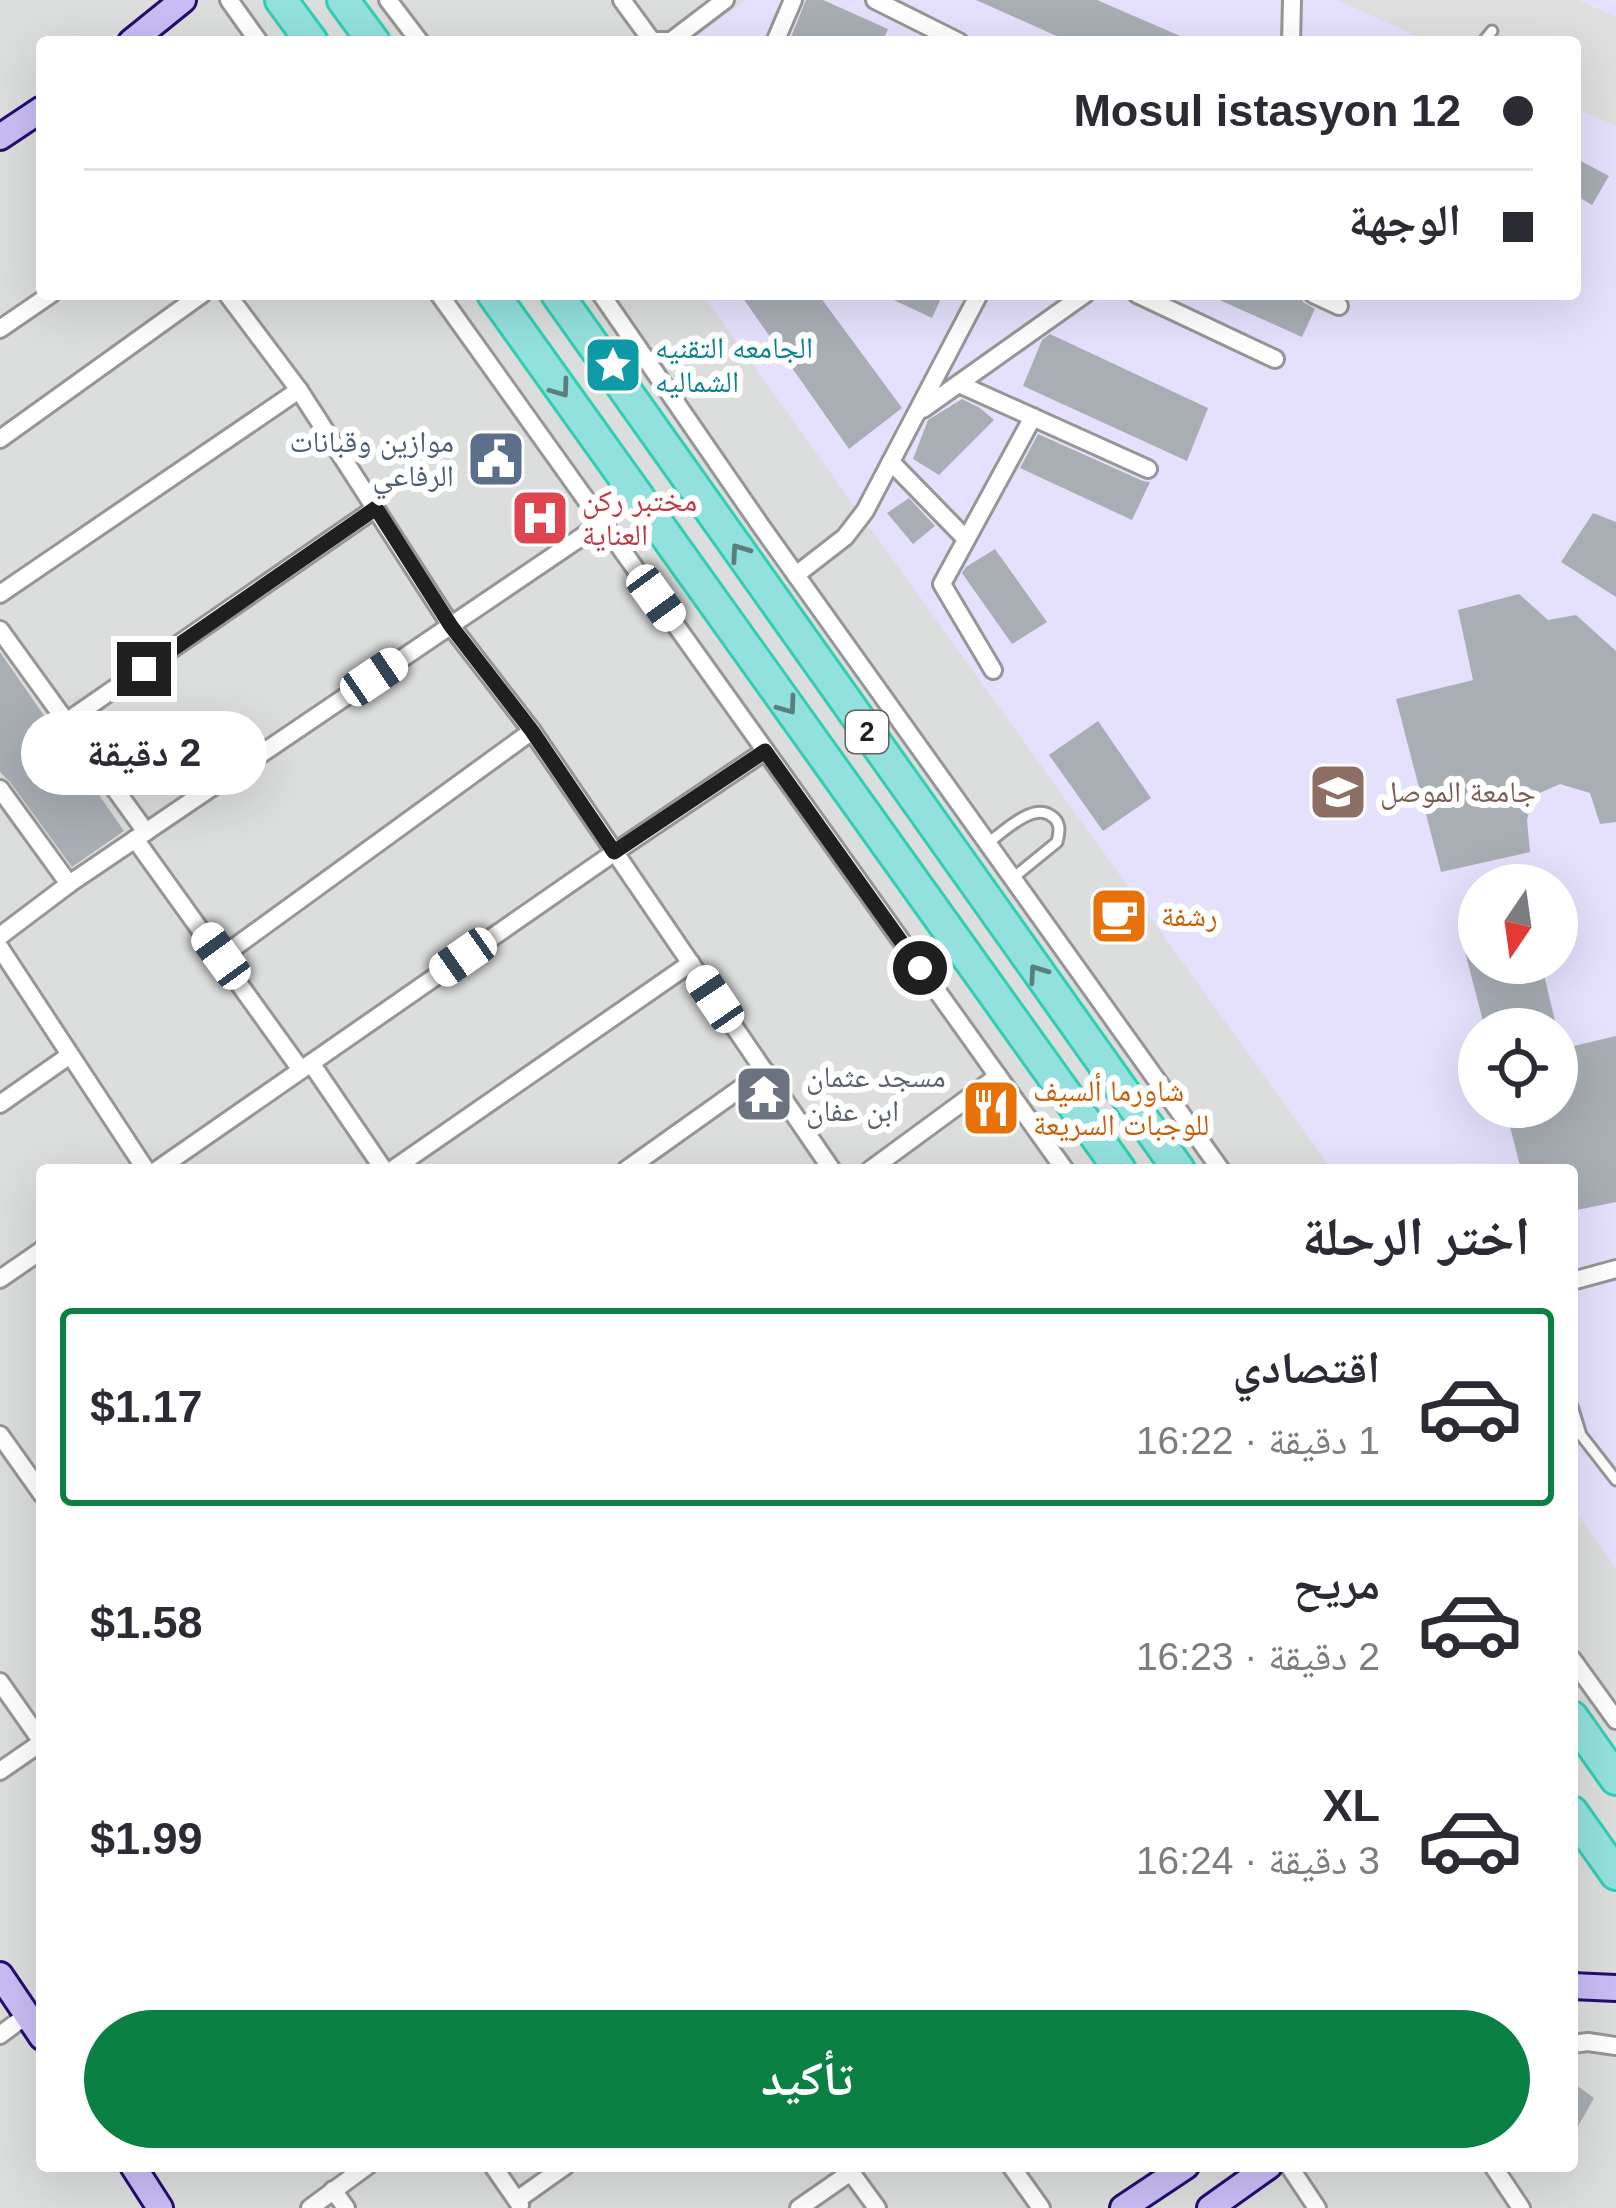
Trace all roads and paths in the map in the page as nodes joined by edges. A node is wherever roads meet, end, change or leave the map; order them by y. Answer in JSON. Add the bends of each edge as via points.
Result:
{"nodes":[{"id":1,"x":183,"y":0,"type":"edge"},
{"id":2,"x":229,"y":0,"type":"edge"},
{"id":3,"x":281,"y":0,"type":"edge"},
{"id":4,"x":343,"y":0,"type":"edge"},
{"id":5,"x":388,"y":0,"type":"edge"},
{"id":6,"x":622,"y":0,"type":"edge"},
{"id":7,"x":725,"y":0,"type":"edge"},
{"id":8,"x":793,"y":0,"type":"edge"},
{"id":9,"x":875,"y":0,"type":"edge"},
{"id":10,"x":1292,"y":0,"type":"edge"},
{"id":11,"x":1492,"y":31,"type":"dead end"},
{"id":12,"x":138,"y":36,"type":"edge"},
{"id":13,"x":255,"y":36,"type":"edge"},
{"id":14,"x":308,"y":36,"type":"edge"},
{"id":15,"x":370,"y":36,"type":"edge"},
{"id":16,"x":415,"y":36,"type":"edge"},
{"id":17,"x":648,"y":36,"type":"edge"},
{"id":18,"x":678,"y":36,"type":"edge"},
{"id":19,"x":778,"y":36,"type":"edge"},
{"id":20,"x":946,"y":36,"type":"edge"},
{"id":21,"x":1291,"y":36,"type":"edge"},
{"id":22,"x":1488,"y":36,"type":"edge"},
{"id":23,"x":36,"y":113,"type":"edge"},
{"id":24,"x":0,"y":137,"type":"edge"},
{"id":25,"x":42,"y":300,"type":"edge"},
{"id":26,"x":194,"y":300,"type":"edge"},
{"id":27,"x":231,"y":300,"type":"edge"},
{"id":28,"x":443,"y":300,"type":"edge"},
{"id":29,"x":497,"y":300,"type":"edge"},
{"id":30,"x":560,"y":300,"type":"edge"},
{"id":31,"x":605,"y":300,"type":"edge"},
{"id":32,"x":976,"y":300,"type":"edge"},
{"id":33,"x":1077,"y":300,"type":"edge"},
{"id":34,"x":1150,"y":300,"type":"edge"},
{"id":35,"x":1326,"y":300,"type":"edge"},
{"id":36,"x":1339,"y":306,"type":"dead end"},
{"id":37,"x":0,"y":329,"type":"edge"},
{"id":38,"x":1275,"y":359,"type":"dead end"},
{"id":39,"x":959,"y":384,"type":"junction"},
{"id":40,"x":298,"y":390,"type":"junction"},
{"id":41,"x":918,"y":413,"type":"junction"},
{"id":42,"x":1034,"y":417,"type":"junction"},
{"id":43,"x":0,"y":439,"type":"edge"},
{"id":44,"x":891,"y":462,"type":"junction"},
{"id":45,"x":1148,"y":469,"type":"dead end"},
{"id":46,"x":376,"y":508,"type":"junction"},
{"id":47,"x":602,"y":523,"type":"junction"},
{"id":48,"x":966,"y":539,"type":"junction"},
{"id":49,"x":796,"y":574,"type":"junction"},
{"id":50,"x":0,"y":593,"type":"edge"},
{"id":51,"x":451,"y":626,"type":"junction"},
{"id":52,"x":0,"y":630,"type":"edge"},
{"id":53,"x":993,"y":670,"type":"dead end"},
{"id":54,"x":66,"y":722,"type":"junction"},
{"id":55,"x":532,"y":731,"type":"junction"},
{"id":56,"x":765,"y":751,"type":"junction"},
{"id":57,"x":0,"y":789,"type":"edge"},
{"id":58,"x":141,"y":835,"type":"junction"},
{"id":59,"x":988,"y":843,"type":"junction"},
{"id":60,"x":614,"y":852,"type":"junction"},
{"id":61,"x":1012,"y":878,"type":"junction"},
{"id":62,"x":69,"y":884,"type":"junction"},
{"id":63,"x":0,"y":936,"type":"edge"},
{"id":64,"x":0,"y":948,"type":"edge"},
{"id":65,"x":221,"y":956,"type":"junction"},
{"id":66,"x":691,"y":963,"type":"junction"},
{"id":67,"x":1073,"y":1024,"type":"junction"},
{"id":68,"x":1034,"y":1049,"type":"junction"},
{"id":69,"x":70,"y":1055,"type":"junction"},
{"id":70,"x":306,"y":1066,"type":"junction"},
{"id":71,"x":765,"y":1071,"type":"junction"},
{"id":72,"x":998,"y":1076,"type":"junction"},
{"id":73,"x":0,"y":1104,"type":"edge"},
{"id":74,"x":142,"y":1164,"type":"edge"},
{"id":75,"x":166,"y":1164,"type":"edge"},
{"id":76,"x":383,"y":1164,"type":"edge"},
{"id":77,"x":397,"y":1164,"type":"edge"},
{"id":78,"x":634,"y":1164,"type":"edge"},
{"id":79,"x":828,"y":1164,"type":"edge"},
{"id":80,"x":878,"y":1164,"type":"edge"},
{"id":81,"x":1061,"y":1164,"type":"edge"},
{"id":82,"x":1116,"y":1164,"type":"edge"},
{"id":83,"x":1175,"y":1164,"type":"edge"},
{"id":84,"x":1217,"y":1164,"type":"edge"},
{"id":85,"x":36,"y":1260,"type":"edge"},
{"id":86,"x":1616,"y":1269,"type":"edge"},
{"id":87,"x":0,"y":1279,"type":"edge"},
{"id":88,"x":1578,"y":1279,"type":"edge"},
{"id":89,"x":1578,"y":1425,"type":"edge"},
{"id":90,"x":0,"y":1435,"type":"edge"},
{"id":91,"x":1616,"y":1480,"type":"edge"},
{"id":92,"x":36,"y":1486,"type":"edge"},
{"id":93,"x":1578,"y":1667,"type":"edge"},
{"id":94,"x":0,"y":1682,"type":"edge"},
{"id":95,"x":1616,"y":1720,"type":"edge"},
{"id":96,"x":1578,"y":1725,"type":"edge"},
{"id":97,"x":36,"y":1733,"type":"edge"},
{"id":98,"x":36,"y":1746,"type":"edge"},
{"id":99,"x":0,"y":1771,"type":"edge"},
{"id":100,"x":1616,"y":1779,"type":"edge"},
{"id":101,"x":1578,"y":1820,"type":"edge"},
{"id":102,"x":1616,"y":1874,"type":"edge"},
{"id":103,"x":0,"y":1975,"type":"edge"},
{"id":104,"x":1578,"y":1986,"type":"edge"},
{"id":105,"x":1616,"y":1988,"type":"edge"},
{"id":106,"x":27,"y":2015,"type":"junction"},
{"id":107,"x":36,"y":2028,"type":"edge"},
{"id":108,"x":0,"y":2035,"type":"edge"},
{"id":109,"x":1578,"y":2043,"type":"edge"},
{"id":110,"x":1616,"y":2046,"type":"edge"},
{"id":111,"x":137,"y":2172,"type":"edge"},
{"id":112,"x":358,"y":2172,"type":"edge"},
{"id":113,"x":497,"y":2172,"type":"edge"},
{"id":114,"x":558,"y":2172,"type":"edge"},
{"id":115,"x":845,"y":2172,"type":"edge"},
{"id":116,"x":851,"y":2172,"type":"edge"},
{"id":117,"x":1015,"y":2172,"type":"edge"},
{"id":118,"x":1176,"y":2172,"type":"edge"},
{"id":119,"x":1261,"y":2172,"type":"edge"},
{"id":120,"x":1293,"y":2172,"type":"edge"},
{"id":121,"x":1497,"y":2172,"type":"edge"},
{"id":122,"x":333,"y":2190,"type":"junction"},
{"id":123,"x":519,"y":2204,"type":"edge"},
{"id":124,"x":160,"y":2208,"type":"edge"},
{"id":125,"x":310,"y":2208,"type":"edge"},
{"id":126,"x":346,"y":2208,"type":"edge"},
{"id":127,"x":800,"y":2208,"type":"edge"},
{"id":128,"x":877,"y":2208,"type":"edge"},
{"id":129,"x":1041,"y":2208,"type":"edge"},
{"id":130,"x":1123,"y":2208,"type":"edge"},
{"id":131,"x":1210,"y":2208,"type":"edge"},
{"id":132,"x":1317,"y":2208,"type":"edge"},
{"id":133,"x":1521,"y":2208,"type":"edge"}],
"edges":[{"from":1,"to":12,"type":"street"},
{"from":2,"to":13,"type":"street"},
{"from":3,"to":14,"type":"highway"},
{"from":4,"to":15,"type":"highway"},
{"from":5,"to":16,"type":"street"},
{"from":6,"to":17,"type":"street"},
{"from":7,"to":18,"type":"street"},
{"from":8,"to":19,"type":"street"},
{"from":9,"to":20,"type":"street"},
{"from":10,"to":21,"type":"street"},
{"from":11,"to":22,"type":"lane"},
{"from":23,"to":24,"type":"street"},
{"from":25,"to":37,"type":"street"},
{"from":26,"to":43,"type":"street"},
{"from":27,"to":40,"type":"street"},
{"from":28,"to":47,"type":"street"},
{"from":29,"to":68,"type":"highway","number":"2","one_way":true},
{"from":67,"to":30,"type":"highway","number":"2","one_way":true},
{"from":31,"to":49,"type":"street"},
{"from":32,"to":41,"type":"street"},
{"from":33,"to":39,"type":"street"},
{"from":34,"to":38,"type":"street"},
{"from":35,"to":36,"type":"street"},
{"from":39,"to":41,"type":"street"},
{"from":39,"to":42,"type":"street"},
{"from":40,"to":46,"type":"street"},
{"from":40,"to":50,"type":"street"},
{"from":41,"to":44,"type":"street"},
{"from":42,"to":45,"type":"street"},
{"from":42,"to":48,"type":"street"},
{"from":44,"to":48,"type":"street"},
{"from":44,"to":49,"type":"street","via":[[852,528]]},
{"from":46,"to":51,"type":"street"},
{"from":46,"to":54,"type":"street"},
{"from":47,"to":51,"type":"street"},
{"from":47,"to":56,"type":"street"},
{"from":48,"to":53,"type":"street","via":[[942,584]]},
{"from":49,"to":59,"type":"street"},
{"from":51,"to":55,"type":"street"},
{"from":51,"to":58,"type":"street"},
{"from":52,"to":54,"type":"street"},
{"from":54,"to":58,"type":"street"},
{"from":55,"to":60,"type":"street"},
{"from":55,"to":65,"type":"street"},
{"from":56,"to":60,"type":"street"},
{"from":56,"to":72,"type":"street"},
{"from":57,"to":62,"type":"street"},
{"from":58,"to":62,"type":"street"},
{"from":58,"to":65,"type":"street"},
{"from":59,"to":61,"type":"street"},
{"from":59,"to":61,"type":"lane","via":[[1033,813],[1055,819],[1057,842]]},
{"from":60,"to":66,"type":"street"},
{"from":60,"to":70,"type":"street"},
{"from":61,"to":84,"type":"street"},
{"from":62,"to":63,"type":"street"},
{"from":64,"to":69,"type":"street"},
{"from":65,"to":70,"type":"street"},
{"from":66,"to":71,"type":"street"},
{"from":66,"to":77,"type":"street"},
{"from":67,"to":68,"type":"highway"},
{"from":67,"to":83,"type":"highway","number":"2"},
{"from":68,"to":82,"type":"highway","number":"2"},
{"from":69,"to":73,"type":"street"},
{"from":69,"to":74,"type":"street"},
{"from":70,"to":75,"type":"street"},
{"from":70,"to":76,"type":"street"},
{"from":71,"to":78,"type":"street"},
{"from":71,"to":79,"type":"street"},
{"from":72,"to":80,"type":"street"},
{"from":72,"to":81,"type":"street"},
{"from":85,"to":87,"type":"street"},
{"from":86,"to":88,"type":"street"},
{"from":89,"to":91,"type":"lane"},
{"from":90,"to":92,"type":"street"},
{"from":93,"to":95,"type":"street"},
{"from":94,"to":97,"type":"street"},
{"from":96,"to":100,"type":"highway"},
{"from":98,"to":99,"type":"street"},
{"from":101,"to":102,"type":"highway"},
{"from":103,"to":106,"type":"street"},
{"from":104,"to":105,"type":"street"},
{"from":106,"to":107,"type":"street"},
{"from":106,"to":108,"type":"street"},
{"from":109,"to":110,"type":"street"},
{"from":111,"to":124,"type":"street"},
{"from":112,"to":122,"type":"street"},
{"from":113,"to":123,"type":"street"},
{"from":114,"to":123,"type":"street"},
{"from":115,"to":127,"type":"street"},
{"from":116,"to":128,"type":"street"},
{"from":117,"to":129,"type":"street"},
{"from":118,"to":130,"type":"street"},
{"from":119,"to":131,"type":"street"},
{"from":120,"to":132,"type":"street"},
{"from":121,"to":133,"type":"street"},
{"from":122,"to":125,"type":"street"},
{"from":122,"to":126,"type":"street"}]}
